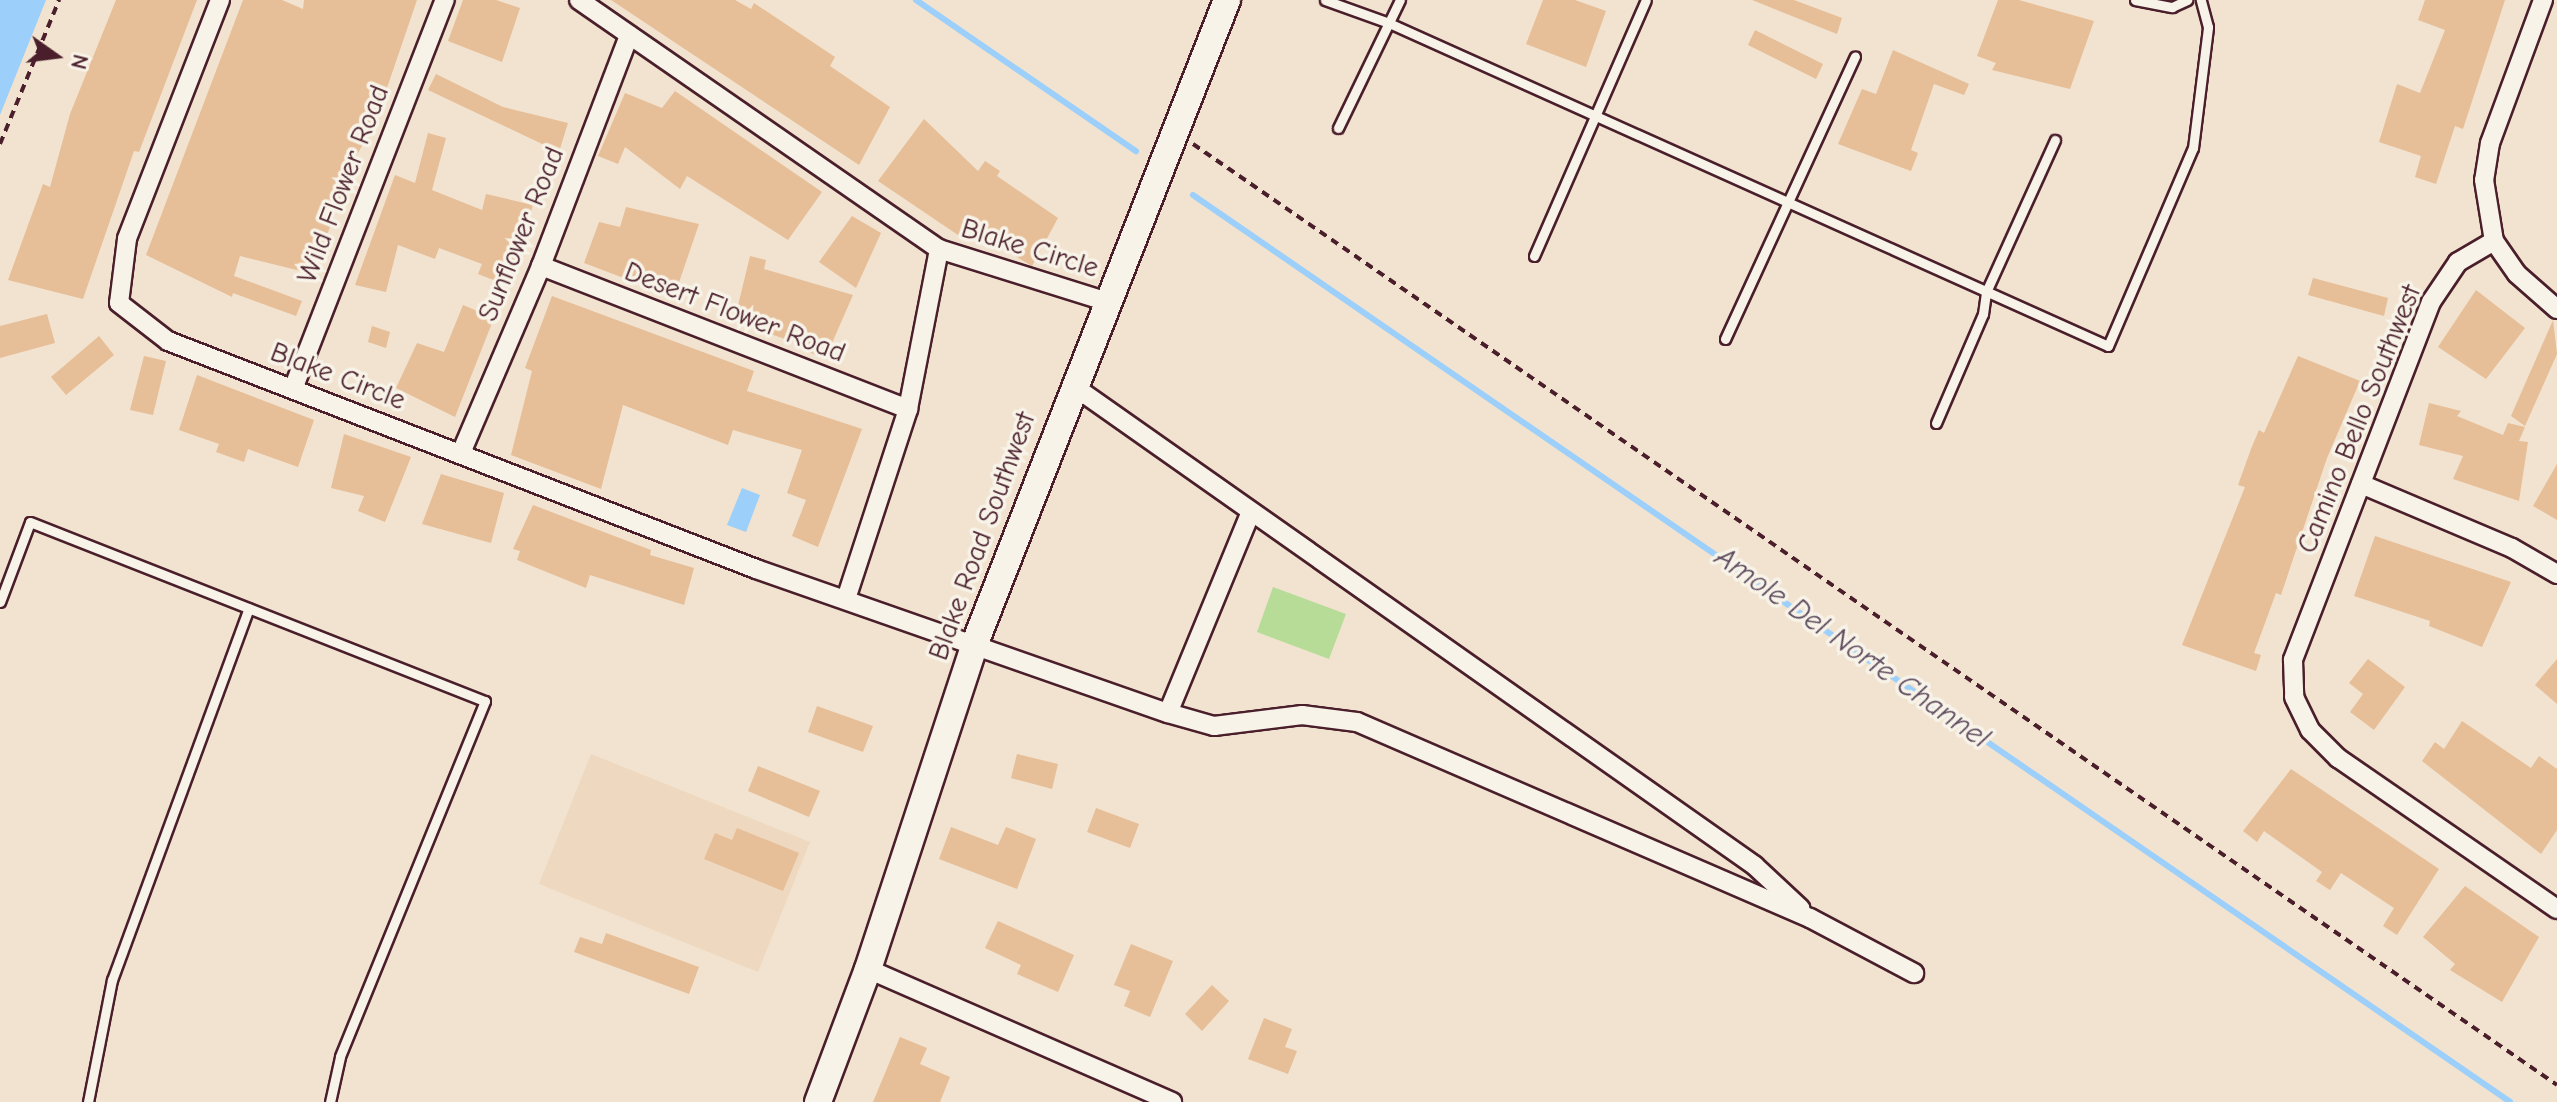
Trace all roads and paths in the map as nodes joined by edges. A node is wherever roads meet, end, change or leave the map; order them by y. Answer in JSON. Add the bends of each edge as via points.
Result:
{"nodes":[{"id":1,"x":59,"y":0,"type":"edge"},
{"id":2,"x":220,"y":0,"type":"edge"},
{"id":3,"x":445,"y":0,"type":"edge"},
{"id":4,"x":579,"y":0,"type":"edge"},
{"id":5,"x":1227,"y":0,"type":"edge"},
{"id":6,"x":1325,"y":0,"type":"edge"},
{"id":7,"x":1400,"y":0,"type":"edge"},
{"id":8,"x":1646,"y":0,"type":"edge"},
{"id":9,"x":2135,"y":0,"type":"edge"},
{"id":10,"x":2187,"y":0,"type":"edge"},
{"id":11,"x":2201,"y":0,"type":"edge"},
{"id":12,"x":2543,"y":0,"type":"edge"},
{"id":13,"x":1389,"y":23,"type":"junction"},
{"id":14,"x":629,"y":35,"type":"junction"},
{"id":15,"x":1855,"y":56,"type":"dead end"},
{"id":16,"x":1595,"y":116,"type":"junction"},
{"id":17,"x":1338,"y":128,"type":"dead end"},
{"id":18,"x":1171,"y":134,"type":"junction"},
{"id":19,"x":2055,"y":140,"type":"dead end"},
{"id":20,"x":0,"y":144,"type":"edge"},
{"id":21,"x":1786,"y":204,"type":"junction"},
{"id":22,"x":2494,"y":241,"type":"junction"},
{"id":23,"x":939,"y":249,"type":"junction"},
{"id":24,"x":1534,"y":256,"type":"dead end"},
{"id":25,"x":541,"y":266,"type":"junction"},
{"id":26,"x":1986,"y":292,"type":"junction"},
{"id":27,"x":1105,"y":301,"type":"junction"},
{"id":28,"x":2557,"y":309,"type":"edge"},
{"id":29,"x":1725,"y":339,"type":"dead end"},
{"id":30,"x":1072,"y":385,"type":"junction"},
{"id":31,"x":293,"y":389,"type":"junction"},
{"id":32,"x":908,"y":409,"type":"junction"},
{"id":33,"x":1936,"y":423,"type":"dead end"},
{"id":34,"x":461,"y":453,"type":"junction"},
{"id":35,"x":2361,"y":484,"type":"junction"},
{"id":36,"x":1250,"y":514,"type":"junction"},
{"id":37,"x":2557,"y":574,"type":"edge"},
{"id":38,"x":846,"y":599,"type":"junction"},
{"id":39,"x":0,"y":602,"type":"edge"},
{"id":40,"x":249,"y":608,"type":"junction"},
{"id":41,"x":975,"y":643,"type":"junction"},
{"id":42,"x":1168,"y":713,"type":"junction"},
{"id":43,"x":2557,"y":909,"type":"edge"},
{"id":44,"x":1810,"y":918,"type":"junction"},
{"id":45,"x":868,"y":969,"type":"junction"},
{"id":46,"x":1914,"y":973,"type":"dead end"},
{"id":47,"x":2557,"y":1085,"type":"edge"},
{"id":48,"x":88,"y":1102,"type":"edge"},
{"id":49,"x":330,"y":1102,"type":"edge"},
{"id":50,"x":818,"y":1102,"type":"edge"},
{"id":51,"x":1172,"y":1102,"type":"edge"}],
"edges":[{"from":1,"to":20,"type":"path"},
{"from":2,"to":31,"type":"street","name":"Blake Circle","via":[[127,239],[119,303],[168,341]]},
{"from":3,"to":31,"type":"street","name":"Wild Flower Road"},
{"from":4,"to":14,"type":"street","name":"Blake Circle"},
{"from":5,"to":18,"type":"main road","name":"Blake Road Southwest"},
{"from":6,"to":13,"type":"lane"},
{"from":7,"to":13,"type":"lane"},
{"from":8,"to":16,"type":"lane"},
{"from":9,"to":10,"type":"lane","via":[[2172,7]]},
{"from":11,"to":26,"type":"lane","via":[[2208,27],[2193,148],[2108,346]]},
{"from":12,"to":22,"type":"street","via":[[2490,143],[2484,180]]},
{"from":13,"to":16,"type":"lane"},
{"from":13,"to":17,"type":"lane"},
{"from":14,"to":23,"type":"street","name":"Blake Circle"},
{"from":14,"to":25,"type":"street","name":"Sunflower Road"},
{"from":15,"to":21,"type":"lane"},
{"from":16,"to":21,"type":"lane"},
{"from":16,"to":24,"type":"lane"},
{"from":18,"to":27,"type":"main road","name":"Blake Road Southwest"},
{"from":18,"to":47,"type":"path","via":[[1209,151]]},
{"from":19,"to":26,"type":"lane"},
{"from":21,"to":26,"type":"lane"},
{"from":21,"to":29,"type":"lane"},
{"from":22,"to":28,"type":"street","via":[[2517,274]]},
{"from":22,"to":35,"type":"street","name":"Camino Bello Southwest","via":[[2458,262],[2431,302]]},
{"from":23,"to":27,"type":"street","name":"Blake Circle"},
{"from":23,"to":32,"type":"street","name":"Blake Circle"},
{"from":25,"to":32,"type":"street","name":"Desert Flower Road"},
{"from":25,"to":34,"type":"street","name":"Sunflower Road"},
{"from":26,"to":33,"type":"lane","via":[[1983,314]]},
{"from":27,"to":30,"type":"main road","name":"Blake Road Southwest"},
{"from":30,"to":36,"type":"street"},
{"from":30,"to":41,"type":"main road","name":"Blake Road Southwest"},
{"from":31,"to":34,"type":"street","name":"Blake Circle"},
{"from":32,"to":38,"type":"street","name":"Blake Circle"},
{"from":34,"to":38,"type":"street","name":"Blake Circle"},
{"from":35,"to":37,"type":"street","via":[[2512,548]]},
{"from":35,"to":43,"type":"street","name":"Camino Bello Southwest","via":[[2293,660],[2294,697],[2310,730],[2338,758]]},
{"from":36,"to":42,"type":"street"},
{"from":36,"to":44,"type":"street","via":[[1755,866]]},
{"from":38,"to":41,"type":"street","name":"Blake Circle"},
{"from":39,"to":40,"type":"lane","via":[[30,522]]},
{"from":40,"to":48,"type":"lane","via":[[112,980]]},
{"from":40,"to":49,"type":"lane","via":[[485,701],[340,1057]]},
{"from":41,"to":42,"type":"street","name":"Blake Circle"},
{"from":41,"to":45,"type":"main road","name":"Blake Road Southwest"},
{"from":42,"to":44,"type":"street","name":"Blake Circle","via":[[1214,726],[1302,715],[1357,722]]},
{"from":44,"to":46,"type":"street"},
{"from":45,"to":50,"type":"main road","name":"Blake Road Southwest"},
{"from":45,"to":51,"type":"street"}]}
